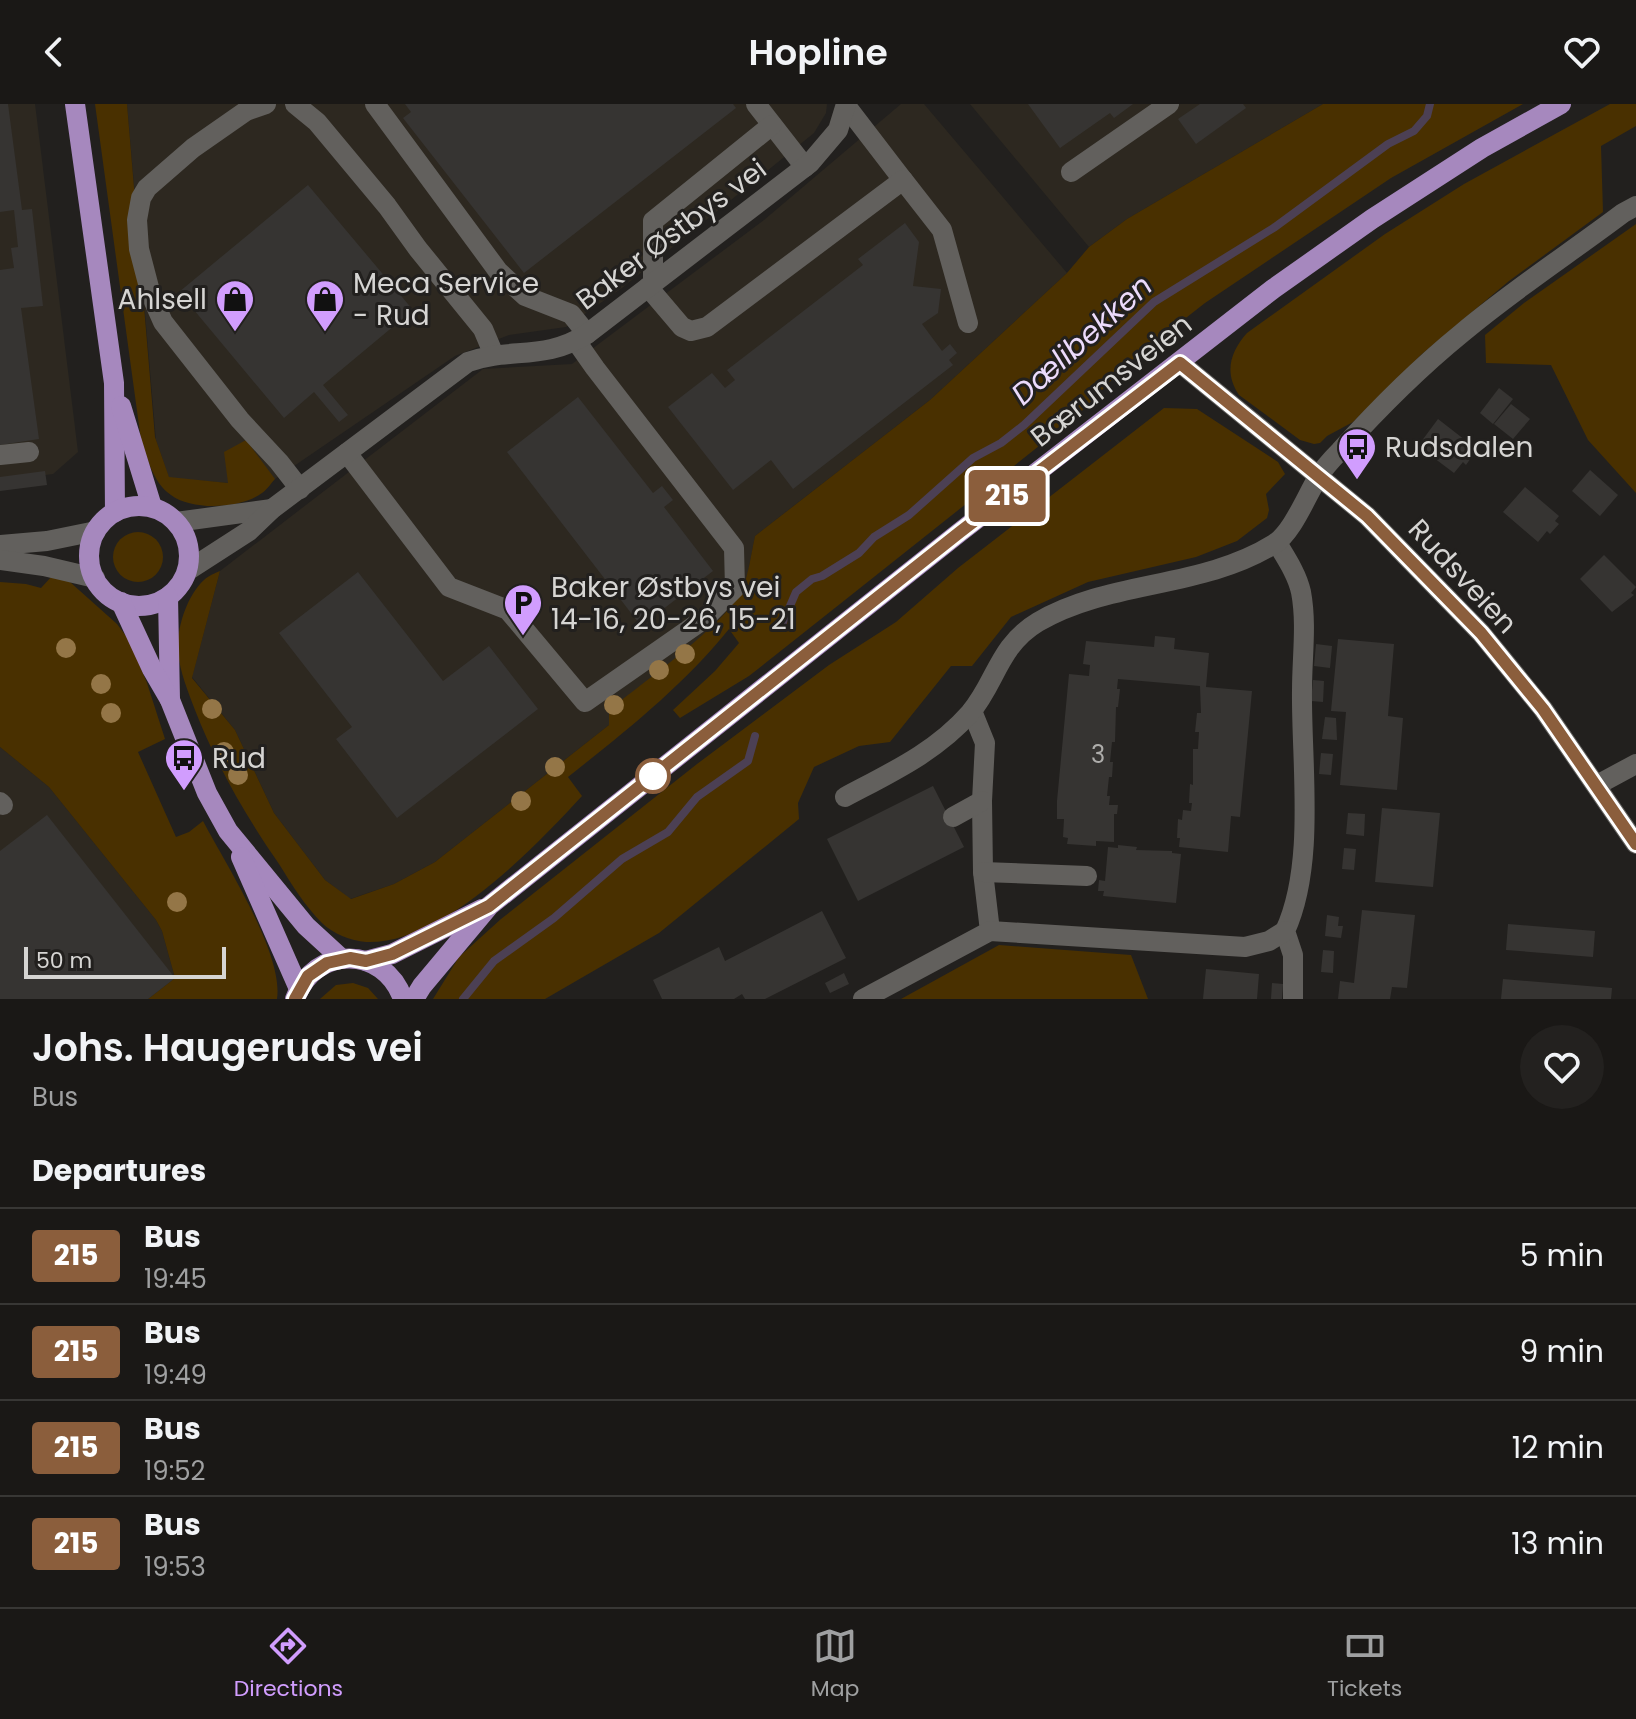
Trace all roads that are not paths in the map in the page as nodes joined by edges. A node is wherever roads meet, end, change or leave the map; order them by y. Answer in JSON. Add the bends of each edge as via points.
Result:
{"nodes":[{"id":1,"x":75,"y":104,"type":"edge"},
{"id":2,"x":266,"y":104,"type":"edge"},
{"id":3,"x":295,"y":104,"type":"edge"},
{"id":4,"x":375,"y":104,"type":"edge"},
{"id":5,"x":756,"y":104,"type":"edge"},
{"id":6,"x":1169,"y":104,"type":"edge"},
{"id":7,"x":1561,"y":104,"type":"edge"},
{"id":8,"x":846,"y":106,"type":"edge"},
{"id":9,"x":772,"y":125,"type":"junction"},
{"id":10,"x":805,"y":167,"type":"junction"},
{"id":11,"x":1071,"y":172,"type":"dead end"},
{"id":12,"x":903,"y":180,"type":"junction"},
{"id":13,"x":1636,"y":206,"type":"edge"},
{"id":14,"x":651,"y":285,"type":"junction"},
{"id":15,"x":968,"y":323,"type":"dead end"},
{"id":16,"x":582,"y":337,"type":"junction"},
{"id":17,"x":494,"y":355,"type":"junction"},
{"id":18,"x":1180,"y":363,"type":"junction"},
{"id":19,"x":114,"y":383,"type":"junction"},
{"id":20,"x":29,"y":452,"type":"dead end"},
{"id":21,"x":347,"y":453,"type":"junction"},
{"id":22,"x":0,"y":455,"type":"edge"},
{"id":23,"x":1319,"y":475,"type":"junction"},
{"id":24,"x":300,"y":489,"type":"junction"},
{"id":25,"x":152,"y":507,"type":"junction"},
{"id":26,"x":272,"y":509,"type":"junction"},
{"id":27,"x":115,"y":512,"type":"junction"},
{"id":28,"x":176,"y":522,"type":"junction"},
{"id":29,"x":96,"y":531,"type":"junction"},
{"id":30,"x":1277,"y":543,"type":"junction"},
{"id":31,"x":0,"y":545,"type":"edge"},
{"id":32,"x":0,"y":560,"type":"edge"},
{"id":33,"x":187,"y":571,"type":"junction"},
{"id":34,"x":95,"y":578,"type":"junction"},
{"id":35,"x":168,"y":597,"type":"junction"},
{"id":36,"x":121,"y":602,"type":"junction"},
{"id":37,"x":170,"y":700,"type":"junction"},
{"id":38,"x":972,"y":711,"type":"junction"},
{"id":39,"x":1636,"y":764,"type":"edge"},
{"id":40,"x":1597,"y":785,"type":"junction"},
{"id":41,"x":845,"y":797,"type":"dead end"},
{"id":42,"x":982,"y":801,"type":"junction"},
{"id":43,"x":953,"y":817,"type":"dead end"},
{"id":44,"x":232,"y":835,"type":"junction"},
{"id":45,"x":1636,"y":844,"type":"edge"},
{"id":46,"x":983,"y":872,"type":"junction"},
{"id":47,"x":1087,"y":876,"type":"dead end"},
{"id":48,"x":489,"y":906,"type":"junction"},
{"id":49,"x":990,"y":931,"type":"junction"},
{"id":50,"x":1285,"y":931,"type":"junction"},
{"id":51,"x":342,"y":959,"type":"junction"},
{"id":52,"x":366,"y":961,"type":"junction"},
{"id":53,"x":297,"y":994,"type":"edge"},
{"id":54,"x":403,"y":999,"type":"edge"},
{"id":55,"x":414,"y":999,"type":"edge"},
{"id":56,"x":863,"y":999,"type":"edge"},
{"id":57,"x":1293,"y":999,"type":"edge"}],
"edges":[{"from":1,"to":19,"type":"main road"},
{"from":2,"to":24,"type":"street","via":[[246,111],[193,148],[147,188],[137,220],[139,249],[163,322]]},
{"from":3,"to":17,"type":"street","via":[[317,122],[387,206],[483,329]]},
{"from":4,"to":16,"type":"street","via":[[498,271],[525,296],[571,314]]},
{"from":5,"to":9,"type":"street"},
{"from":6,"to":11,"type":"street"},
{"from":7,"to":18,"type":"main road","name":"Bærumsveien","via":[[1372,219]]},
{"from":8,"to":10,"type":"street","name":"Baker Østbys vei","via":[[838,130]]},
{"from":8,"to":12,"type":"street"},
{"from":9,"to":10,"type":"street"},
{"from":9,"to":14,"type":"street","via":[[653,221]]},
{"from":10,"to":14,"type":"street","name":"Baker Østbys vei"},
{"from":12,"to":14,"type":"street","via":[[707,327],[682,327]]},
{"from":12,"to":15,"type":"street","via":[[942,230]]},
{"from":13,"to":23,"type":"street","via":[[1451,343]]},
{"from":14,"to":16,"type":"street","name":"Baker Østbys vei"},
{"from":16,"to":17,"type":"street","name":"Baker Østbys vei","via":[[554,351]]},
{"from":16,"to":21,"type":"street","via":[[595,368],[734,548],[735,588],[704,619],[585,702],[508,610],[449,587]]},
{"from":17,"to":21,"type":"street","name":"Baker Østbys vei","via":[[468,362]]},
{"from":18,"to":23,"type":"street","name":"Rudsveien"},
{"from":18,"to":48,"type":"main road","name":"Bærumsveien"},
{"from":19,"to":25,"type":"main road"},
{"from":19,"to":27,"type":"main road"},
{"from":20,"to":22,"type":"street"},
{"from":21,"to":24,"type":"street","name":"Baker Østbys vei"},
{"from":23,"to":30,"type":"street"},
{"from":23,"to":40,"type":"street","name":"Rudsveien","via":[[1367,516],[1481,633]]},
{"from":24,"to":26,"type":"street","name":"Baker Østbys vei"},
{"from":25,"to":27,"type":"main road"},
{"from":25,"to":28,"type":"main road"},
{"from":26,"to":28,"type":"street","name":"Baker Østbys vei"},
{"from":26,"to":33,"type":"street","name":"Baker Østbys vei","via":[[249,531]]},
{"from":27,"to":29,"type":"main road"},
{"from":28,"to":33,"type":"main road","via":[[189,550]]},
{"from":29,"to":31,"type":"street"},
{"from":29,"to":34,"type":"main road","via":[[89,555]]},
{"from":30,"to":38,"type":"street","via":[[1207,573],[1095,599],[1037,623],[1012,644]]},
{"from":30,"to":50,"type":"street","via":[[1300,591],[1304,634],[1303,845],[1294,911]]},
{"from":32,"to":34,"type":"street"},
{"from":33,"to":35,"type":"main road"},
{"from":34,"to":36,"type":"main road"},
{"from":35,"to":36,"type":"main road","via":[[145,605]]},
{"from":35,"to":37,"type":"main road"},
{"from":36,"to":37,"type":"main road"},
{"from":37,"to":44,"type":"main road","via":[[207,793]]},
{"from":38,"to":41,"type":"street","via":[[925,754]]},
{"from":38,"to":42,"type":"street","via":[[985,743]]},
{"from":39,"to":40,"type":"street"},
{"from":40,"to":45,"type":"street","name":"Rudsveien"},
{"from":42,"to":43,"type":"street"},
{"from":42,"to":46,"type":"street"},
{"from":44,"to":51,"type":"main road","via":[[306,926]]},
{"from":44,"to":53,"type":"main road"},
{"from":46,"to":47,"type":"street"},
{"from":46,"to":49,"type":"street"},
{"from":48,"to":52,"type":"main road","name":"Bærumsveien","via":[[392,954]]},
{"from":48,"to":55,"type":"main road","name":"Bærumsveien"},
{"from":49,"to":50,"type":"street","via":[[1245,947]]},
{"from":49,"to":56,"type":"street"},
{"from":50,"to":57,"type":"street","via":[[1293,955]]},
{"from":51,"to":52,"type":"main road"},
{"from":51,"to":53,"type":"main road","via":[[313,970]]},
{"from":52,"to":54,"type":"main road","via":[[393,979]]}]}
